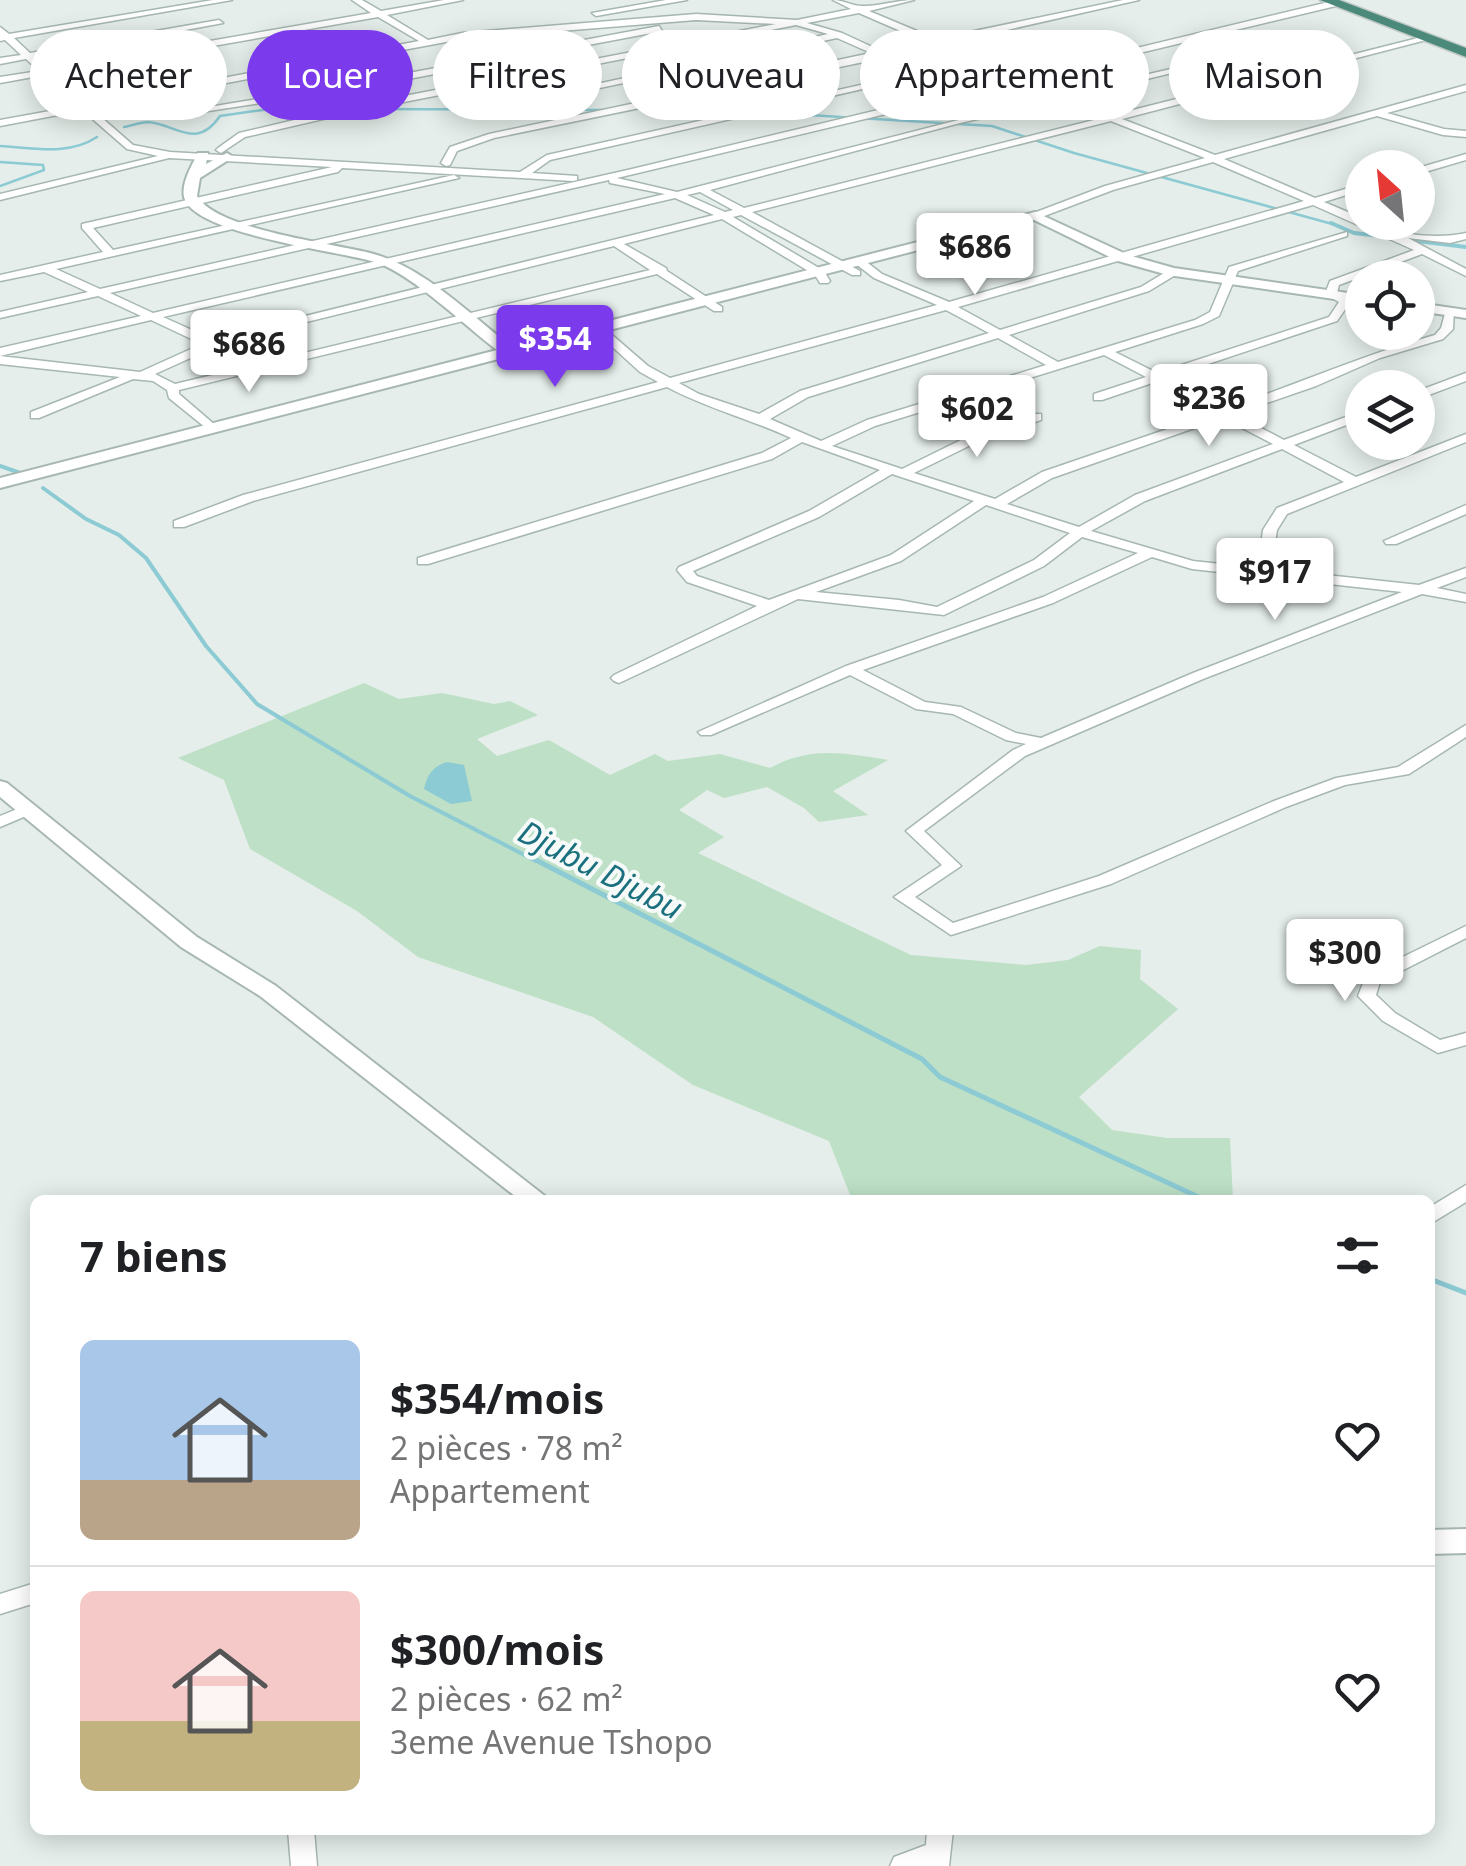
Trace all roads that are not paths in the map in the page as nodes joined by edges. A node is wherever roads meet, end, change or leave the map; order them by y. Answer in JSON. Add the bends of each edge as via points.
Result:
{"nodes":[{"id":1,"x":154,"y":0,"type":"edge"},
{"id":2,"x":228,"y":0,"type":"edge"},
{"id":3,"x":356,"y":0,"type":"edge"},
{"id":4,"x":459,"y":0,"type":"edge"},
{"id":5,"x":682,"y":0,"type":"edge"},
{"id":6,"x":837,"y":0,"type":"edge"},
{"id":7,"x":910,"y":0,"type":"edge"},
{"id":8,"x":1135,"y":0,"type":"edge"},
{"id":9,"x":1332,"y":2,"type":"edge"},
{"id":10,"x":169,"y":10,"type":"junction"},
{"id":11,"x":860,"y":10,"type":"junction"},
{"id":12,"x":378,"y":14,"type":"junction"},
{"id":13,"x":571,"y":16,"type":"dead end"},
{"id":14,"x":674,"y":18,"type":"junction"},
{"id":15,"x":796,"y":22,"type":"junction"},
{"id":16,"x":219,"y":24,"type":"dead end"},
{"id":17,"x":183,"y":30,"type":"edge"},
{"id":18,"x":503,"y":30,"type":"edge"},
{"id":19,"x":822,"y":30,"type":"edge"},
{"id":20,"x":907,"y":30,"type":"edge"},
{"id":21,"x":997,"y":30,"type":"edge"},
{"id":22,"x":5,"y":33,"type":"edge"},
{"id":23,"x":1427,"y":37,"type":"junction"},
{"id":24,"x":602,"y":39,"type":"edge"},
{"id":25,"x":227,"y":40,"type":"edge"},
{"id":26,"x":433,"y":41,"type":"edge"},
{"id":27,"x":426,"y":42,"type":"junction"},
{"id":28,"x":1149,"y":47,"type":"edge"},
{"id":29,"x":30,"y":53,"type":"edge"},
{"id":30,"x":1466,"y":53,"type":"edge"},
{"id":31,"x":30,"y":55,"type":"edge"},
{"id":32,"x":0,"y":60,"type":"edge"},
{"id":33,"x":602,"y":61,"type":"edge"},
{"id":34,"x":433,"y":71,"type":"edge"},
{"id":35,"x":30,"y":75,"type":"edge"},
{"id":36,"x":0,"y":80,"type":"edge"},
{"id":37,"x":227,"y":80,"type":"edge"},
{"id":38,"x":860,"y":88,"type":"edge"},
{"id":39,"x":1466,"y":88,"type":"edge"},
{"id":40,"x":433,"y":94,"type":"edge"},
{"id":41,"x":227,"y":104,"type":"edge"},
{"id":42,"x":1149,"y":107,"type":"edge"},
{"id":43,"x":622,"y":110,"type":"edge"},
{"id":44,"x":1376,"y":113,"type":"junction"},
{"id":45,"x":30,"y":115,"type":"edge"},
{"id":46,"x":860,"y":118,"type":"edge"},
{"id":47,"x":103,"y":120,"type":"edge"},
{"id":48,"x":109,"y":120,"type":"edge"},
{"id":49,"x":963,"y":120,"type":"edge"},
{"id":50,"x":1098,"y":120,"type":"edge"},
{"id":51,"x":1110,"y":120,"type":"edge"},
{"id":52,"x":0,"y":121,"type":"edge"},
{"id":53,"x":1466,"y":134,"type":"edge"},
{"id":54,"x":170,"y":154,"type":"junction"},
{"id":55,"x":224,"y":154,"type":"junction"},
{"id":56,"x":203,"y":156,"type":"junction"},
{"id":57,"x":1466,"y":157,"type":"edge"},
{"id":58,"x":1215,"y":159,"type":"junction"},
{"id":59,"x":446,"y":163,"type":"junction"},
{"id":60,"x":353,"y":165,"type":"junction"},
{"id":61,"x":1435,"y":166,"type":"edge"},
{"id":62,"x":466,"y":172,"type":"junction"},
{"id":63,"x":526,"y":172,"type":"junction"},
{"id":64,"x":196,"y":175,"type":"junction"},
{"id":65,"x":615,"y":176,"type":"junction"},
{"id":66,"x":594,"y":180,"type":"junction"},
{"id":67,"x":701,"y":189,"type":"junction"},
{"id":68,"x":1345,"y":192,"type":"edge"},
{"id":69,"x":680,"y":194,"type":"junction"},
{"id":70,"x":0,"y":197,"type":"edge"},
{"id":71,"x":192,"y":202,"type":"junction"},
{"id":72,"x":1310,"y":202,"type":"junction"},
{"id":73,"x":746,"y":211,"type":"junction"},
{"id":74,"x":726,"y":216,"type":"junction"},
{"id":75,"x":1345,"y":216,"type":"edge"},
{"id":76,"x":1039,"y":220,"type":"junction"},
{"id":77,"x":240,"y":226,"type":"junction"},
{"id":78,"x":1343,"y":234,"type":"dead end"},
{"id":79,"x":1466,"y":236,"type":"edge"},
{"id":80,"x":1435,"y":238,"type":"edge"},
{"id":81,"x":1401,"y":240,"type":"edge"},
{"id":82,"x":616,"y":243,"type":"junction"},
{"id":83,"x":308,"y":244,"type":"junction"},
{"id":84,"x":1421,"y":251,"type":"junction"},
{"id":85,"x":112,"y":254,"type":"junction"},
{"id":86,"x":1119,"y":259,"type":"junction"},
{"id":87,"x":385,"y":262,"type":"junction"},
{"id":88,"x":45,"y":268,"type":"junction"},
{"id":89,"x":858,"y":268,"type":"junction"},
{"id":90,"x":662,"y":270,"type":"junction"},
{"id":91,"x":1466,"y":273,"type":"edge"},
{"id":92,"x":1168,"y":274,"type":"junction"},
{"id":93,"x":822,"y":277,"type":"junction"},
{"id":94,"x":0,"y":278,"type":"edge"},
{"id":95,"x":1230,"y":283,"type":"junction"},
{"id":96,"x":428,"y":289,"type":"junction"},
{"id":97,"x":100,"y":293,"type":"junction"},
{"id":98,"x":1338,"y":297,"type":"junction"},
{"id":99,"x":1345,"y":298,"type":"edge"},
{"id":100,"x":712,"y":306,"type":"junction"},
{"id":101,"x":948,"y":306,"type":"junction"},
{"id":102,"x":0,"y":315,"type":"edge"},
{"id":103,"x":1458,"y":315,"type":"edge"},
{"id":104,"x":152,"y":318,"type":"junction"},
{"id":105,"x":465,"y":318,"type":"junction"},
{"id":106,"x":605,"y":333,"type":"junction"},
{"id":107,"x":998,"y":334,"type":"junction"},
{"id":108,"x":210,"y":343,"type":"junction"},
{"id":109,"x":1103,"y":350,"type":"junction"},
{"id":110,"x":0,"y":352,"type":"edge"},
{"id":111,"x":515,"y":356,"type":"junction"},
{"id":112,"x":0,"y":360,"type":"edge"},
{"id":113,"x":1055,"y":365,"type":"junction"},
{"id":114,"x":138,"y":376,"type":"junction"},
{"id":115,"x":1466,"y":377,"type":"edge"},
{"id":116,"x":1158,"y":379,"type":"junction"},
{"id":117,"x":670,"y":383,"type":"junction"},
{"id":118,"x":173,"y":388,"type":"junction"},
{"id":119,"x":1435,"y":389,"type":"edge"},
{"id":120,"x":1098,"y":397,"type":"dead end"},
{"id":121,"x":1223,"y":413,"type":"junction"},
{"id":122,"x":35,"y":416,"type":"dead end"},
{"id":123,"x":1037,"y":417,"type":"dead end"},
{"id":124,"x":760,"y":418,"type":"junction"},
{"id":125,"x":1345,"y":422,"type":"edge"},
{"id":126,"x":211,"y":428,"type":"junction"},
{"id":127,"x":800,"y":438,"type":"junction"},
{"id":128,"x":1466,"y":438,"type":"edge"},
{"id":129,"x":1284,"y":444,"type":"junction"},
{"id":130,"x":821,"y":446,"type":"junction"},
{"id":131,"x":899,"y":470,"type":"junction"},
{"id":132,"x":41,"y":478,"type":"junction"},
{"id":133,"x":1352,"y":482,"type":"junction"},
{"id":134,"x":0,"y":483,"type":"edge"},
{"id":135,"x":0,"y":494,"type":"edge"},
{"id":136,"x":991,"y":502,"type":"junction"},
{"id":137,"x":1466,"y":510,"type":"edge"},
{"id":138,"x":179,"y":524,"type":"dead end"},
{"id":139,"x":1080,"y":532,"type":"junction"},
{"id":140,"x":1390,"y":541,"type":"dead end"},
{"id":141,"x":1150,"y":553,"type":"junction"},
{"id":142,"x":423,"y":561,"type":"dead end"},
{"id":143,"x":1466,"y":572,"type":"edge"},
{"id":144,"x":1264,"y":573,"type":"junction"},
{"id":145,"x":1424,"y":590,"type":"junction"},
{"id":146,"x":798,"y":595,"type":"junction"},
{"id":147,"x":1466,"y":598,"type":"edge"},
{"id":148,"x":770,"y":605,"type":"junction"},
{"id":149,"x":851,"y":670,"type":"junction"},
{"id":150,"x":619,"y":678,"type":"dead end"},
{"id":151,"x":1466,"y":730,"type":"edge"},
{"id":152,"x":706,"y":732,"type":"dead end"},
{"id":153,"x":1048,"y":743,"type":"junction"},
{"id":154,"x":0,"y":787,"type":"edge"},
{"id":155,"x":28,"y":810,"type":"junction"},
{"id":156,"x":0,"y":822,"type":"edge"},
{"id":157,"x":1466,"y":931,"type":"edge"},
{"id":158,"x":1466,"y":1038,"type":"edge"},
{"id":159,"x":1466,"y":1192,"type":"edge"},
{"id":160,"x":531,"y":1195,"type":"edge"},
{"id":161,"x":1435,"y":1213,"type":"edge"},
{"id":162,"x":1466,"y":1540,"type":"edge"},
{"id":163,"x":1435,"y":1542,"type":"edge"},
{"id":164,"x":30,"y":1595,"type":"edge"},
{"id":165,"x":0,"y":1604,"type":"edge"},
{"id":166,"x":301,"y":1835,"type":"edge"},
{"id":167,"x":938,"y":1850,"type":"edge"},
{"id":168,"x":304,"y":1866,"type":"edge"},
{"id":169,"x":903,"y":1866,"type":"edge"}],
"edges":[{"from":1,"to":10,"type":"street"},
{"from":2,"to":10,"type":"street"},
{"from":3,"to":12,"type":"street"},
{"from":4,"to":12,"type":"street"},
{"from":5,"to":13,"type":"street"},
{"from":6,"to":11,"type":"street"},
{"from":7,"to":11,"type":"street"},
{"from":8,"to":21,"type":"street"},
{"from":9,"to":23,"type":"highway"},
{"from":9,"to":28,"type":"street"},
{"from":10,"to":22,"type":"street"},
{"from":11,"to":15,"type":"street"},
{"from":11,"to":20,"type":"street"},
{"from":12,"to":25,"type":"street"},
{"from":12,"to":27,"type":"street"},
{"from":14,"to":15,"type":"street"},
{"from":14,"to":18,"type":"street"},
{"from":14,"to":24,"type":"street","via":[[667,27]]},
{"from":15,"to":19,"type":"street"},
{"from":15,"to":33,"type":"street"},
{"from":16,"to":17,"type":"street"},
{"from":22,"to":29,"type":"street"},
{"from":23,"to":30,"type":"highway"},
{"from":23,"to":42,"type":"street"},
{"from":26,"to":27,"type":"street"},
{"from":27,"to":37,"type":"street"},
{"from":31,"to":32,"type":"street"},
{"from":34,"to":41,"type":"street"},
{"from":35,"to":36,"type":"street"},
{"from":38,"to":63,"type":"street","via":[[546,158]]},
{"from":39,"to":44,"type":"street"},
{"from":40,"to":55,"type":"street","via":[[242,135]]},
{"from":43,"to":59,"type":"street","via":[[478,140],[453,150]]},
{"from":44,"to":53,"type":"street"},
{"from":44,"to":58,"type":"street"},
{"from":45,"to":52,"type":"street"},
{"from":46,"to":65,"type":"street"},
{"from":47,"to":54,"type":"street","via":[[130,147]]},
{"from":48,"to":55,"type":"street","via":[[144,141]]},
{"from":49,"to":67,"type":"street"},
{"from":50,"to":73,"type":"street"},
{"from":51,"to":58,"type":"street"},
{"from":54,"to":56,"type":"street"},
{"from":54,"to":70,"type":"street"},
{"from":55,"to":56,"type":"street"},
{"from":55,"to":59,"type":"street"},
{"from":55,"to":60,"type":"street"},
{"from":55,"to":64,"type":"street"},
{"from":56,"to":64,"type":"street"},
{"from":57,"to":61,"type":"street"},
{"from":58,"to":72,"type":"street"},
{"from":58,"to":76,"type":"street"},
{"from":59,"to":63,"type":"street"},
{"from":60,"to":62,"type":"street"},
{"from":60,"to":71,"type":"street"},
{"from":62,"to":63,"type":"street"},
{"from":62,"to":77,"type":"street"},
{"from":63,"to":65,"type":"street"},
{"from":63,"to":66,"type":"street"},
{"from":64,"to":71,"type":"street"},
{"from":65,"to":66,"type":"street"},
{"from":65,"to":67,"type":"street"},
{"from":66,"to":69,"type":"street"},
{"from":66,"to":83,"type":"street"},
{"from":67,"to":69,"type":"street"},
{"from":67,"to":73,"type":"street"},
{"from":68,"to":72,"type":"street"},
{"from":69,"to":74,"type":"street"},
{"from":69,"to":87,"type":"street"},
{"from":71,"to":77,"type":"street"},
{"from":71,"to":85,"type":"street","via":[[86,226]]},
{"from":72,"to":75,"type":"street"},
{"from":72,"to":86,"type":"street"},
{"from":73,"to":74,"type":"street"},
{"from":73,"to":89,"type":"street"},
{"from":74,"to":82,"type":"street"},
{"from":74,"to":93,"type":"street"},
{"from":76,"to":86,"type":"street"},
{"from":76,"to":89,"type":"street"},
{"from":77,"to":83,"type":"street"},
{"from":77,"to":85,"type":"street"},
{"from":78,"to":95,"type":"street","via":[[1239,266]]},
{"from":79,"to":80,"type":"street"},
{"from":81,"to":84,"type":"street"},
{"from":82,"to":90,"type":"street"},
{"from":82,"to":96,"type":"street"},
{"from":83,"to":87,"type":"street"},
{"from":83,"to":97,"type":"street"},
{"from":84,"to":91,"type":"street"},
{"from":84,"to":98,"type":"street","via":[[1340,279]]},
{"from":85,"to":88,"type":"street"},
{"from":86,"to":92,"type":"street"},
{"from":86,"to":101,"type":"street"},
{"from":87,"to":96,"type":"street"},
{"from":87,"to":104,"type":"street"},
{"from":88,"to":94,"type":"street"},
{"from":88,"to":97,"type":"street"},
{"from":89,"to":93,"type":"street"},
{"from":89,"to":101,"type":"street"},
{"from":90,"to":100,"type":"street"},
{"from":90,"to":105,"type":"street"},
{"from":92,"to":95,"type":"street"},
{"from":92,"to":107,"type":"street","via":[[1145,290]]},
{"from":93,"to":100,"type":"street"},
{"from":95,"to":98,"type":"street"},
{"from":95,"to":109,"type":"street","via":[[1214,314]]},
{"from":96,"to":105,"type":"street"},
{"from":96,"to":108,"type":"street"},
{"from":97,"to":102,"type":"street"},
{"from":97,"to":104,"type":"street"},
{"from":98,"to":99,"type":"street"},
{"from":98,"to":116,"type":"street","via":[[1333,319]]},
{"from":100,"to":106,"type":"street"},
{"from":101,"to":107,"type":"street"},
{"from":101,"to":117,"type":"street"},
{"from":103,"to":121,"type":"street","via":[[1439,337]]},
{"from":104,"to":108,"type":"street"},
{"from":104,"to":110,"type":"street"},
{"from":105,"to":111,"type":"street"},
{"from":105,"to":118,"type":"street"},
{"from":106,"to":111,"type":"street"},
{"from":106,"to":117,"type":"street","via":[[626,356]]},
{"from":107,"to":113,"type":"street"},
{"from":107,"to":124,"type":"street","via":[[804,394]]},
{"from":108,"to":114,"type":"street"},
{"from":109,"to":113,"type":"street"},
{"from":109,"to":116,"type":"street"},
{"from":111,"to":126,"type":"street"},
{"from":111,"to":132,"type":"street"},
{"from":112,"to":114,"type":"street"},
{"from":113,"to":130,"type":"street","via":[[871,423]]},
{"from":114,"to":118,"type":"street"},
{"from":114,"to":122,"type":"street"},
{"from":115,"to":119,"type":"street"},
{"from":116,"to":120,"type":"street"},
{"from":116,"to":121,"type":"street"},
{"from":117,"to":124,"type":"street"},
{"from":117,"to":138,"type":"street","via":[[259,495]]},
{"from":118,"to":126,"type":"street"},
{"from":121,"to":129,"type":"street"},
{"from":121,"to":136,"type":"street","via":[[1047,475]]},
{"from":123,"to":131,"type":"street"},
{"from":124,"to":127,"type":"street"},
{"from":125,"to":129,"type":"street"},
{"from":126,"to":132,"type":"street"},
{"from":127,"to":130,"type":"street"},
{"from":127,"to":142,"type":"street","via":[[766,456]]},
{"from":128,"to":133,"type":"street"},
{"from":129,"to":133,"type":"street"},
{"from":129,"to":139,"type":"street","via":[[1140,498]]},
{"from":130,"to":131,"type":"street"},
{"from":131,"to":136,"type":"street"},
{"from":131,"to":148,"type":"street","via":[[684,570],[692,580]]},
{"from":132,"to":134,"type":"street"},
{"from":132,"to":135,"type":"street"},
{"from":133,"to":144,"type":"street","via":[[1282,511],[1270,530]]},
{"from":136,"to":139,"type":"street"},
{"from":136,"to":146,"type":"street","via":[[896,558]]},
{"from":137,"to":140,"type":"street"},
{"from":139,"to":141,"type":"street"},
{"from":139,"to":146,"type":"street","via":[[1039,563],[939,612]]},
{"from":141,"to":144,"type":"street"},
{"from":141,"to":149,"type":"street","via":[[1048,600]]},
{"from":143,"to":145,"type":"street"},
{"from":144,"to":145,"type":"street"},
{"from":145,"to":147,"type":"street"},
{"from":145,"to":153,"type":"street","via":[[1198,676]]},
{"from":146,"to":148,"type":"street"},
{"from":148,"to":150,"type":"street"},
{"from":149,"to":152,"type":"street"},
{"from":149,"to":153,"type":"street","via":[[921,706],[956,710],[1012,736]]},
{"from":151,"to":153,"type":"street","via":[[1403,770],[1311,792],[1105,880],[977,924],[951,930],[903,896],[954,866],[914,831],[1019,754]]},
{"from":154,"to":155,"type":"street"},
{"from":155,"to":156,"type":"street"},
{"from":155,"to":160,"type":"street","via":[[189,942],[268,991]]},
{"from":157,"to":158,"type":"street","via":[[1372,980],[1367,996],[1438,1047]]},
{"from":159,"to":161,"type":"street"},
{"from":162,"to":163,"type":"street"},
{"from":164,"to":165,"type":"street"},
{"from":166,"to":168,"type":"street"},
{"from":167,"to":169,"type":"street"}]}
